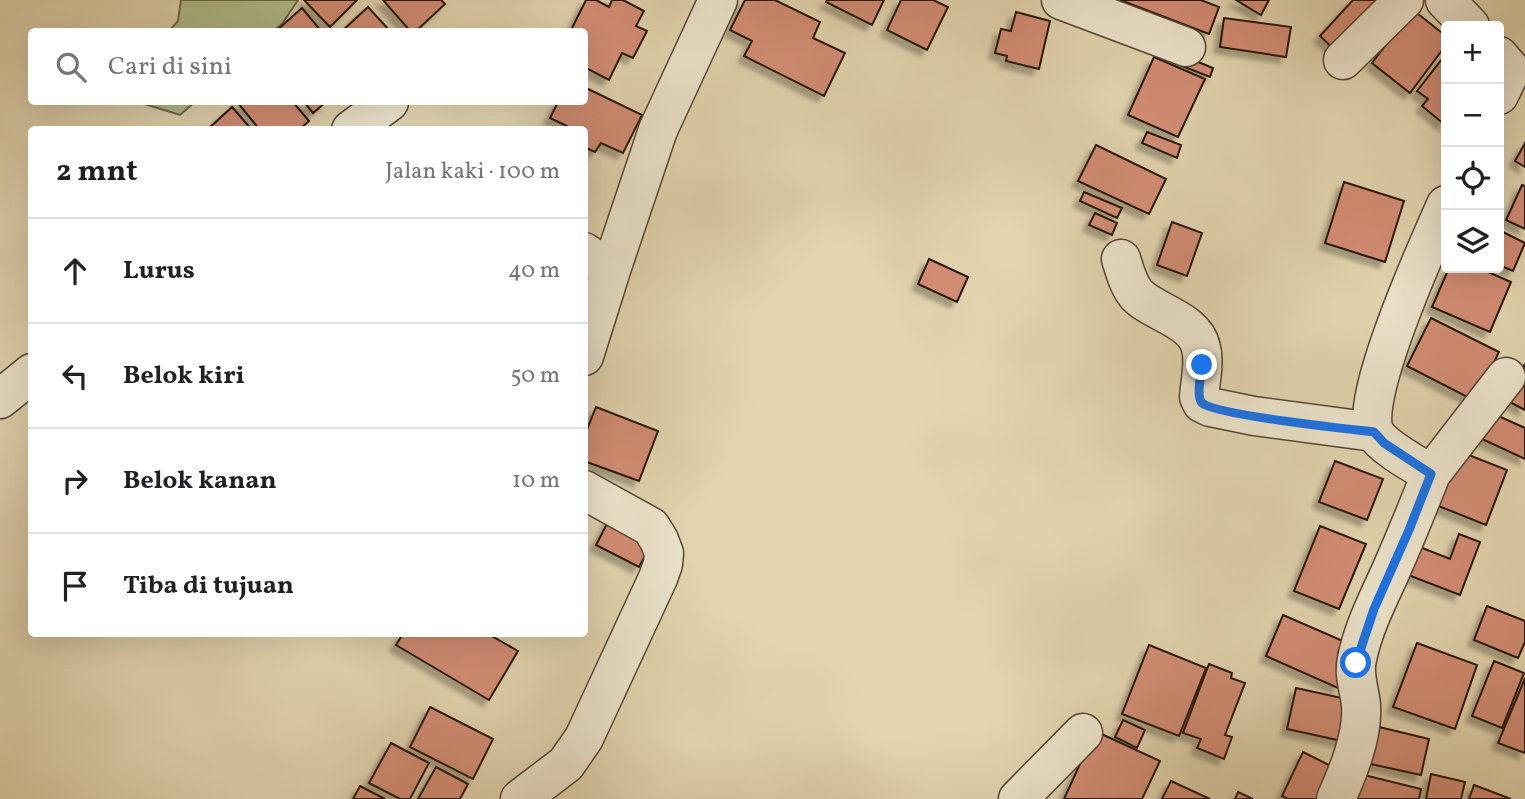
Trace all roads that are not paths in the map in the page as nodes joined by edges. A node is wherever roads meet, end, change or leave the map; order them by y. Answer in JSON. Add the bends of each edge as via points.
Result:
{"nodes":[{"id":1,"x":718,"y":0,"type":"edge"},
{"id":2,"x":1061,"y":0,"type":"edge"},
{"id":3,"x":1404,"y":0,"type":"edge"},
{"id":4,"x":1445,"y":0,"type":"edge"},
{"id":5,"x":1465,"y":21,"type":"edge"},
{"id":6,"x":1186,"y":47,"type":"dead end"},
{"id":7,"x":1343,"y":60,"type":"dead end"},
{"id":8,"x":385,"y":105,"type":"edge"},
{"id":9,"x":356,"y":126,"type":"edge"},
{"id":10,"x":1444,"y":210,"type":"edge"},
{"id":11,"x":1121,"y":259,"type":"dead end"},
{"id":12,"x":598,"y":261,"type":"edge"},
{"id":13,"x":588,"y":329,"type":"edge"},
{"id":14,"x":28,"y":376,"type":"edge"},
{"id":15,"x":1506,"y":377,"type":"dead end"},
{"id":16,"x":0,"y":399,"type":"edge"},
{"id":17,"x":1374,"y":432,"type":"junction"},
{"id":18,"x":1431,"y":474,"type":"junction"},
{"id":19,"x":588,"y":492,"type":"edge"},
{"id":20,"x":1083,"y":733,"type":"dead end"},
{"id":21,"x":520,"y":799,"type":"edge"},
{"id":22,"x":1018,"y":799,"type":"edge"},
{"id":23,"x":1336,"y":799,"type":"edge"}],
"edges":[{"from":1,"to":12,"type":"street"},
{"from":2,"to":6,"type":"street"},
{"from":3,"to":7,"type":"street"},
{"from":4,"to":5,"type":"street"},
{"from":8,"to":9,"type":"street"},
{"from":10,"to":17,"type":"street","via":[[1393,333],[1376,388],[1371,416]]},
{"from":11,"to":17,"type":"street","via":[[1139,297],[1194,334],[1201,348],[1202,403],[1254,416]]},
{"from":12,"to":13,"type":"street"},
{"from":14,"to":16,"type":"street"},
{"from":15,"to":18,"type":"street"},
{"from":17,"to":18,"type":"street"},
{"from":18,"to":23,"type":"street","via":[[1359,648],[1355,681],[1361,724]]},
{"from":19,"to":21,"type":"street","via":[[651,527],[664,553],[663,564],[584,738],[566,764]]},
{"from":20,"to":22,"type":"street"}]}
